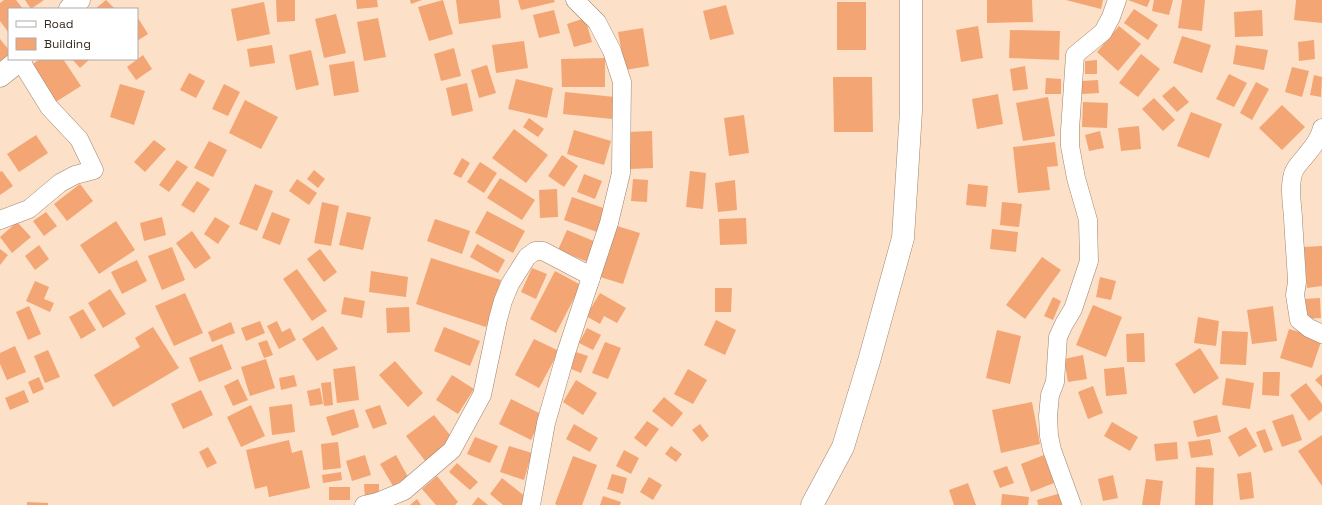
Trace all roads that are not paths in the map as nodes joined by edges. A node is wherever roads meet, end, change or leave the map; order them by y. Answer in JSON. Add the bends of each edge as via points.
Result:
{"nodes":[{"id":1,"x":79,"y":0,"type":"edge"},
{"id":2,"x":575,"y":0,"type":"edge"},
{"id":3,"x":911,"y":0,"type":"edge"},
{"id":4,"x":1117,"y":0,"type":"edge"},
{"id":5,"x":71,"y":8,"type":"edge"},
{"id":6,"x":20,"y":60,"type":"edge"},
{"id":7,"x":0,"y":76,"type":"edge"},
{"id":8,"x":1322,"y":128,"type":"edge"},
{"id":9,"x":0,"y":220,"type":"edge"},
{"id":10,"x":591,"y":278,"type":"junction"},
{"id":11,"x":1322,"y":334,"type":"edge"},
{"id":12,"x":364,"y":505,"type":"edge"},
{"id":13,"x":531,"y":505,"type":"edge"},
{"id":14,"x":812,"y":505,"type":"edge"},
{"id":15,"x":1072,"y":505,"type":"edge"}],
"edges":[{"from":1,"to":5,"type":"main road"},
{"from":2,"to":10,"type":"street","via":[[597,22],[612,51],[622,82],[621,173],[609,223]]},
{"from":3,"to":14,"type":"main road","via":[[911,111],[903,238],[843,447]]},
{"from":4,"to":15,"type":"street","via":[[1102,32],[1075,55],[1070,146],[1088,220],[1089,261],[1073,309],[1058,337],[1055,382],[1050,395],[1048,416],[1052,450]]},
{"from":6,"to":7,"type":"main road"},
{"from":6,"to":9,"type":"street","via":[[49,107],[79,139],[94,170],[70,178],[29,209]]},
{"from":8,"to":11,"type":"street","via":[[1311,149],[1297,165],[1292,181],[1297,282],[1295,295],[1299,320]]},
{"from":10,"to":12,"type":"street","via":[[543,251],[534,251],[527,257],[503,301],[482,396],[452,450],[404,491]]},
{"from":10,"to":13,"type":"street","via":[[546,422]]}]}
